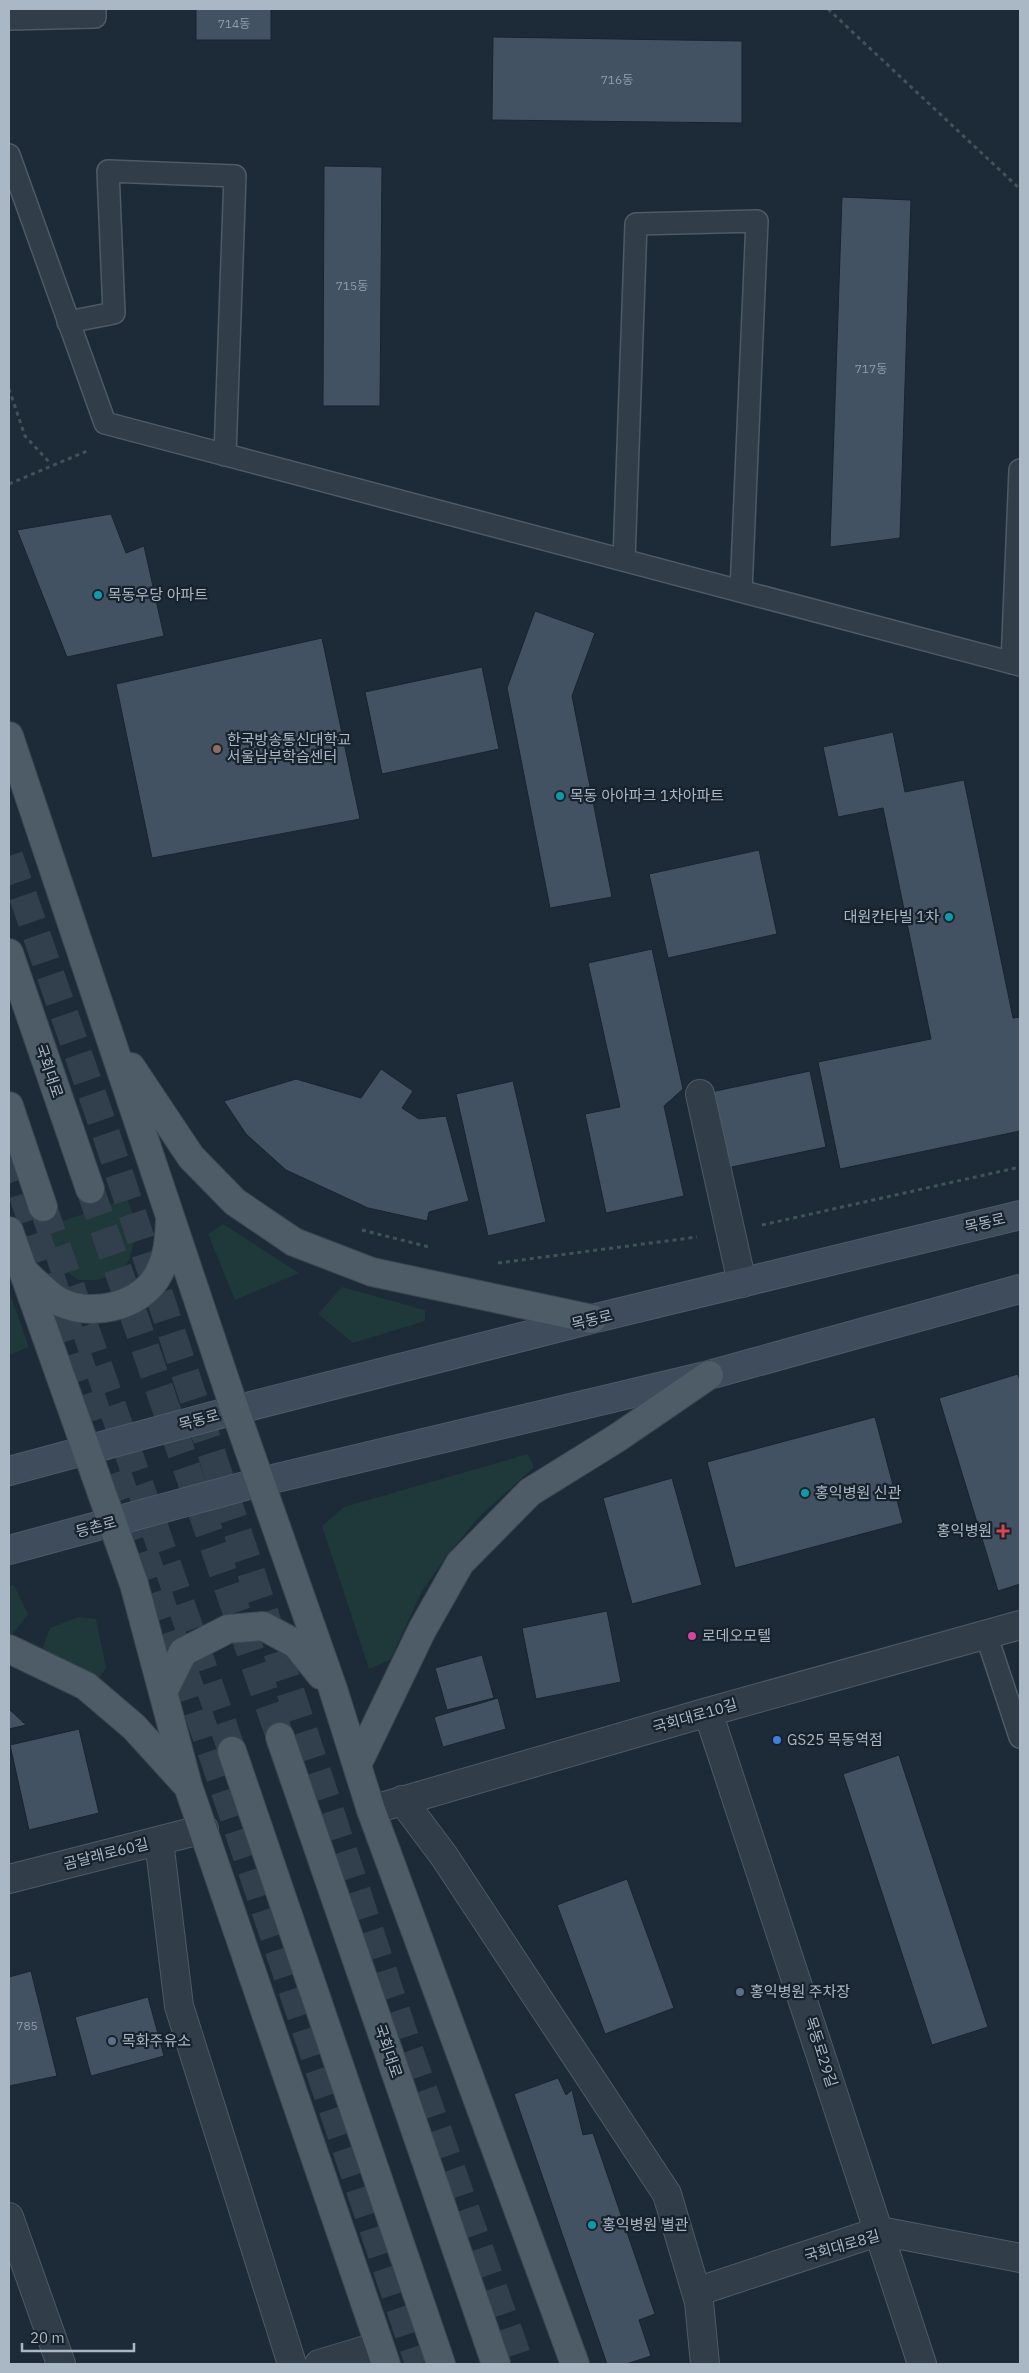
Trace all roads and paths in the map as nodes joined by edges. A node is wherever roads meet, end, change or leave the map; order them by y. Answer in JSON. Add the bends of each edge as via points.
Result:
{"nodes":[{"id":1,"x":95,"y":9,"type":"edge"},
{"id":2,"x":828,"y":9,"type":"edge"},
{"id":3,"x":9,"y":18,"type":"edge"},
{"id":4,"x":9,"y":155,"type":"edge"},
{"id":5,"x":1020,"y":188,"type":"edge"},
{"id":6,"x":68,"y":322,"type":"junction"},
{"id":7,"x":9,"y":389,"type":"edge"},
{"id":8,"x":87,"y":450,"type":"dead end"},
{"id":9,"x":224,"y":454,"type":"junction"},
{"id":10,"x":51,"y":464,"type":"junction"},
{"id":11,"x":1020,"y":470,"type":"edge"},
{"id":12,"x":9,"y":484,"type":"edge"},
{"id":13,"x":624,"y":560,"type":"junction"},
{"id":14,"x":1018,"y":579,"type":"edge"},
{"id":15,"x":741,"y":591,"type":"junction"},
{"id":16,"x":1016,"y":664,"type":"edge"},
{"id":17,"x":9,"y":736,"type":"edge"},
{"id":18,"x":9,"y":952,"type":"edge"},
{"id":19,"x":110,"y":1035,"type":"junction"},
{"id":20,"x":700,"y":1094,"type":"dead end"},
{"id":21,"x":9,"y":1106,"type":"edge"},
{"id":22,"x":1020,"y":1167,"type":"edge"},
{"id":23,"x":90,"y":1189,"type":"tunnel mouth"},
{"id":24,"x":43,"y":1207,"type":"tunnel mouth"},
{"id":25,"x":171,"y":1214,"type":"junction"},
{"id":26,"x":1020,"y":1215,"type":"edge"},
{"id":27,"x":360,"y":1229,"type":"dead end"},
{"id":28,"x":9,"y":1231,"type":"edge"},
{"id":29,"x":731,"y":1232,"type":"junction"},
{"id":30,"x":435,"y":1249,"type":"dead end"},
{"id":31,"x":492,"y":1264,"type":"dead end"},
{"id":32,"x":22,"y":1270,"type":"junction"},
{"id":33,"x":742,"y":1283,"type":"junction"},
{"id":34,"x":1020,"y":1290,"type":"edge"},
{"id":35,"x":592,"y":1319,"type":"junction"},
{"id":36,"x":709,"y":1375,"type":"junction"},
{"id":37,"x":235,"y":1410,"type":"junction"},
{"id":38,"x":87,"y":1451,"type":"junction"},
{"id":39,"x":9,"y":1471,"type":"edge"},
{"id":40,"x":260,"y":1482,"type":"junction"},
{"id":41,"x":113,"y":1522,"type":"junction"},
{"id":42,"x":9,"y":1550,"type":"edge"},
{"id":43,"x":1020,"y":1625,"type":"edge"},
{"id":44,"x":986,"y":1634,"type":"junction"},
{"id":45,"x":9,"y":1649,"type":"edge"},
{"id":46,"x":333,"y":1689,"type":"junction"},
{"id":47,"x":163,"y":1692,"type":"junction"},
{"id":48,"x":708,"y":1712,"type":"junction"},
{"id":49,"x":280,"y":1737,"type":"tunnel mouth"},
{"id":50,"x":1020,"y":1737,"type":"edge"},
{"id":51,"x":232,"y":1751,"type":"tunnel mouth"},
{"id":52,"x":357,"y":1765,"type":"junction"},
{"id":53,"x":188,"y":1786,"type":"junction"},
{"id":54,"x":402,"y":1800,"type":"junction"},
{"id":55,"x":371,"y":1810,"type":"junction"},
{"id":56,"x":204,"y":1829,"type":"junction"},
{"id":57,"x":159,"y":1841,"type":"junction"},
{"id":58,"x":9,"y":1879,"type":"edge"},
{"id":59,"x":9,"y":2217,"type":"edge"},
{"id":60,"x":880,"y":2232,"type":"junction"},
{"id":61,"x":1020,"y":2258,"type":"edge"},
{"id":62,"x":696,"y":2292,"type":"junction"},
{"id":63,"x":382,"y":2355,"type":"edge"},
{"id":64,"x":61,"y":2364,"type":"edge"},
{"id":65,"x":292,"y":2364,"type":"edge"},
{"id":66,"x":319,"y":2364,"type":"edge"},
{"id":67,"x":441,"y":2364,"type":"edge"},
{"id":68,"x":496,"y":2364,"type":"edge"},
{"id":69,"x":574,"y":2364,"type":"edge"},
{"id":70,"x":705,"y":2364,"type":"edge"},
{"id":71,"x":922,"y":2364,"type":"edge"}],
"edges":[{"from":1,"to":3,"type":"lane","via":[[95,17]]},
{"from":2,"to":5,"type":"path"},
{"from":4,"to":6,"type":"lane"},
{"from":6,"to":9,"type":"lane","via":[[105,423]]},
{"from":6,"to":9,"type":"lane","via":[[114,313],[108,171],[236,176]]},
{"from":7,"to":10,"type":"path","via":[[25,436]]},
{"from":8,"to":10,"type":"path"},
{"from":9,"to":13,"type":"lane"},
{"from":10,"to":12,"type":"path"},
{"from":11,"to":14,"type":"lane"},
{"from":13,"to":15,"type":"lane"},
{"from":13,"to":15,"type":"lane","via":[[636,224],[757,221]]},
{"from":14,"to":16,"type":"lane"},
{"from":15,"to":16,"type":"lane"},
{"from":17,"to":19,"type":"main road"},
{"from":18,"to":23,"type":"main road","name":"국회대로"},
{"from":19,"to":25,"type":"main road"},
{"from":19,"to":35,"type":"main road","via":[[191,1157],[235,1202],[294,1242],[372,1272]]},
{"from":20,"to":29,"type":"street"},
{"from":21,"to":24,"type":"main road"},
{"from":22,"to":29,"type":"path"},
{"from":25,"to":32,"type":"main road","via":[[168,1253],[158,1276],[137,1297],[114,1307],[86,1309],[56,1299]]},
{"from":25,"to":37,"type":"main road"},
{"from":26,"to":33,"type":"main road","name":"목동로"},
{"from":27,"to":30,"type":"path"},
{"from":28,"to":32,"type":"main road"},
{"from":29,"to":31,"type":"path"},
{"from":29,"to":33,"type":"street"},
{"from":32,"to":38,"type":"main road"},
{"from":33,"to":35,"type":"main road","name":"목동로"},
{"from":34,"to":36,"type":"main road"},
{"from":35,"to":37,"type":"main road","name":"목동로"},
{"from":36,"to":40,"type":"main road"},
{"from":36,"to":52,"type":"main road","via":[[530,1492],[460,1562],[422,1630]]},
{"from":37,"to":38,"type":"main road","name":"목동로"},
{"from":37,"to":40,"type":"main road"},
{"from":38,"to":39,"type":"main road"},
{"from":38,"to":41,"type":"main road"},
{"from":40,"to":41,"type":"main road","name":"등촌로"},
{"from":40,"to":46,"type":"main road"},
{"from":41,"to":42,"type":"main road","name":"등촌로"},
{"from":41,"to":47,"type":"main road","via":[[134,1584]]},
{"from":43,"to":44,"type":"street","name":"국회대로10길"},
{"from":44,"to":48,"type":"street","name":"국회대로10길"},
{"from":44,"to":50,"type":"lane"},
{"from":45,"to":53,"type":"main road","via":[[86,1686],[134,1727]]},
{"from":46,"to":47,"type":"main road","via":[[296,1644],[263,1626],[228,1629],[183,1652]]},
{"from":46,"to":52,"type":"main road"},
{"from":47,"to":53,"type":"main road"},
{"from":48,"to":54,"type":"street","name":"국회대로10길"},
{"from":48,"to":60,"type":"street","name":"목동로29길"},
{"from":49,"to":68,"type":"main road","name":"국회대로"},
{"from":51,"to":67,"type":"main road"},
{"from":52,"to":55,"type":"main road"},
{"from":53,"to":56,"type":"main road"},
{"from":54,"to":55,"type":"street","name":"국회대로10길"},
{"from":54,"to":62,"type":"street","via":[[444,1856],[667,2194]]},
{"from":55,"to":69,"type":"main road"},
{"from":56,"to":57,"type":"street","name":"곰달래로60길"},
{"from":56,"to":63,"type":"main road"},
{"from":57,"to":58,"type":"street","name":"곰달래로60길"},
{"from":57,"to":65,"type":"street","via":[[179,2006]]},
{"from":59,"to":64,"type":"street"},
{"from":60,"to":61,"type":"street","name":"국회대로8길"},
{"from":60,"to":62,"type":"street","name":"국회대로8길"},
{"from":60,"to":71,"type":"street","name":"목동로29길"},
{"from":62,"to":70,"type":"street"},
{"from":63,"to":66,"type":"street"}]}
